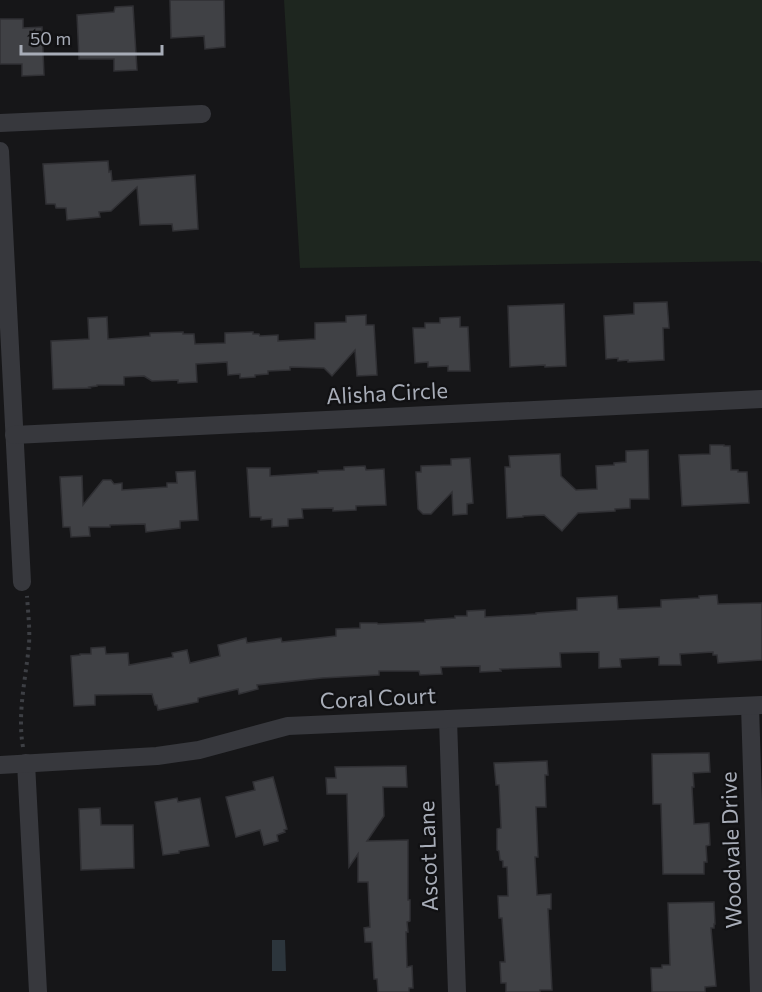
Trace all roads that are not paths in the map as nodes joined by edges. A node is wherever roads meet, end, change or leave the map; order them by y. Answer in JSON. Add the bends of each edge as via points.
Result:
{"nodes":[{"id":1,"x":202,"y":114,"type":"dead end"},
{"id":2,"x":0,"y":123,"type":"edge"},
{"id":3,"x":0,"y":151,"type":"edge"},
{"id":4,"x":762,"y":399,"type":"edge"},
{"id":5,"x":14,"y":435,"type":"junction"},
{"id":6,"x":22,"y":582,"type":"road end"},
{"id":7,"x":756,"y":705,"type":"edge"},
{"id":8,"x":448,"y":719,"type":"junction"},
{"id":9,"x":26,"y":763,"type":"junction"},
{"id":10,"x":0,"y":765,"type":"edge"},
{"id":11,"x":38,"y":992,"type":"edge"},
{"id":12,"x":457,"y":992,"type":"edge"},
{"id":13,"x":759,"y":992,"type":"edge"}],
"edges":[{"from":1,"to":2,"type":"street"},
{"from":3,"to":5,"type":"street"},
{"from":4,"to":5,"type":"street","name":"Alisha Circle"},
{"from":5,"to":6,"type":"street"},
{"from":7,"to":8,"type":"street","name":"Coral Court"},
{"from":7,"to":13,"type":"street","name":"Woodvale Drive"},
{"from":8,"to":9,"type":"street","name":"Coral Court","via":[[288,726],[199,750],[157,756]]},
{"from":8,"to":12,"type":"street","name":"Ascot Lane"},
{"from":9,"to":10,"type":"street","name":"Coral Court"},
{"from":9,"to":11,"type":"street"}]}
